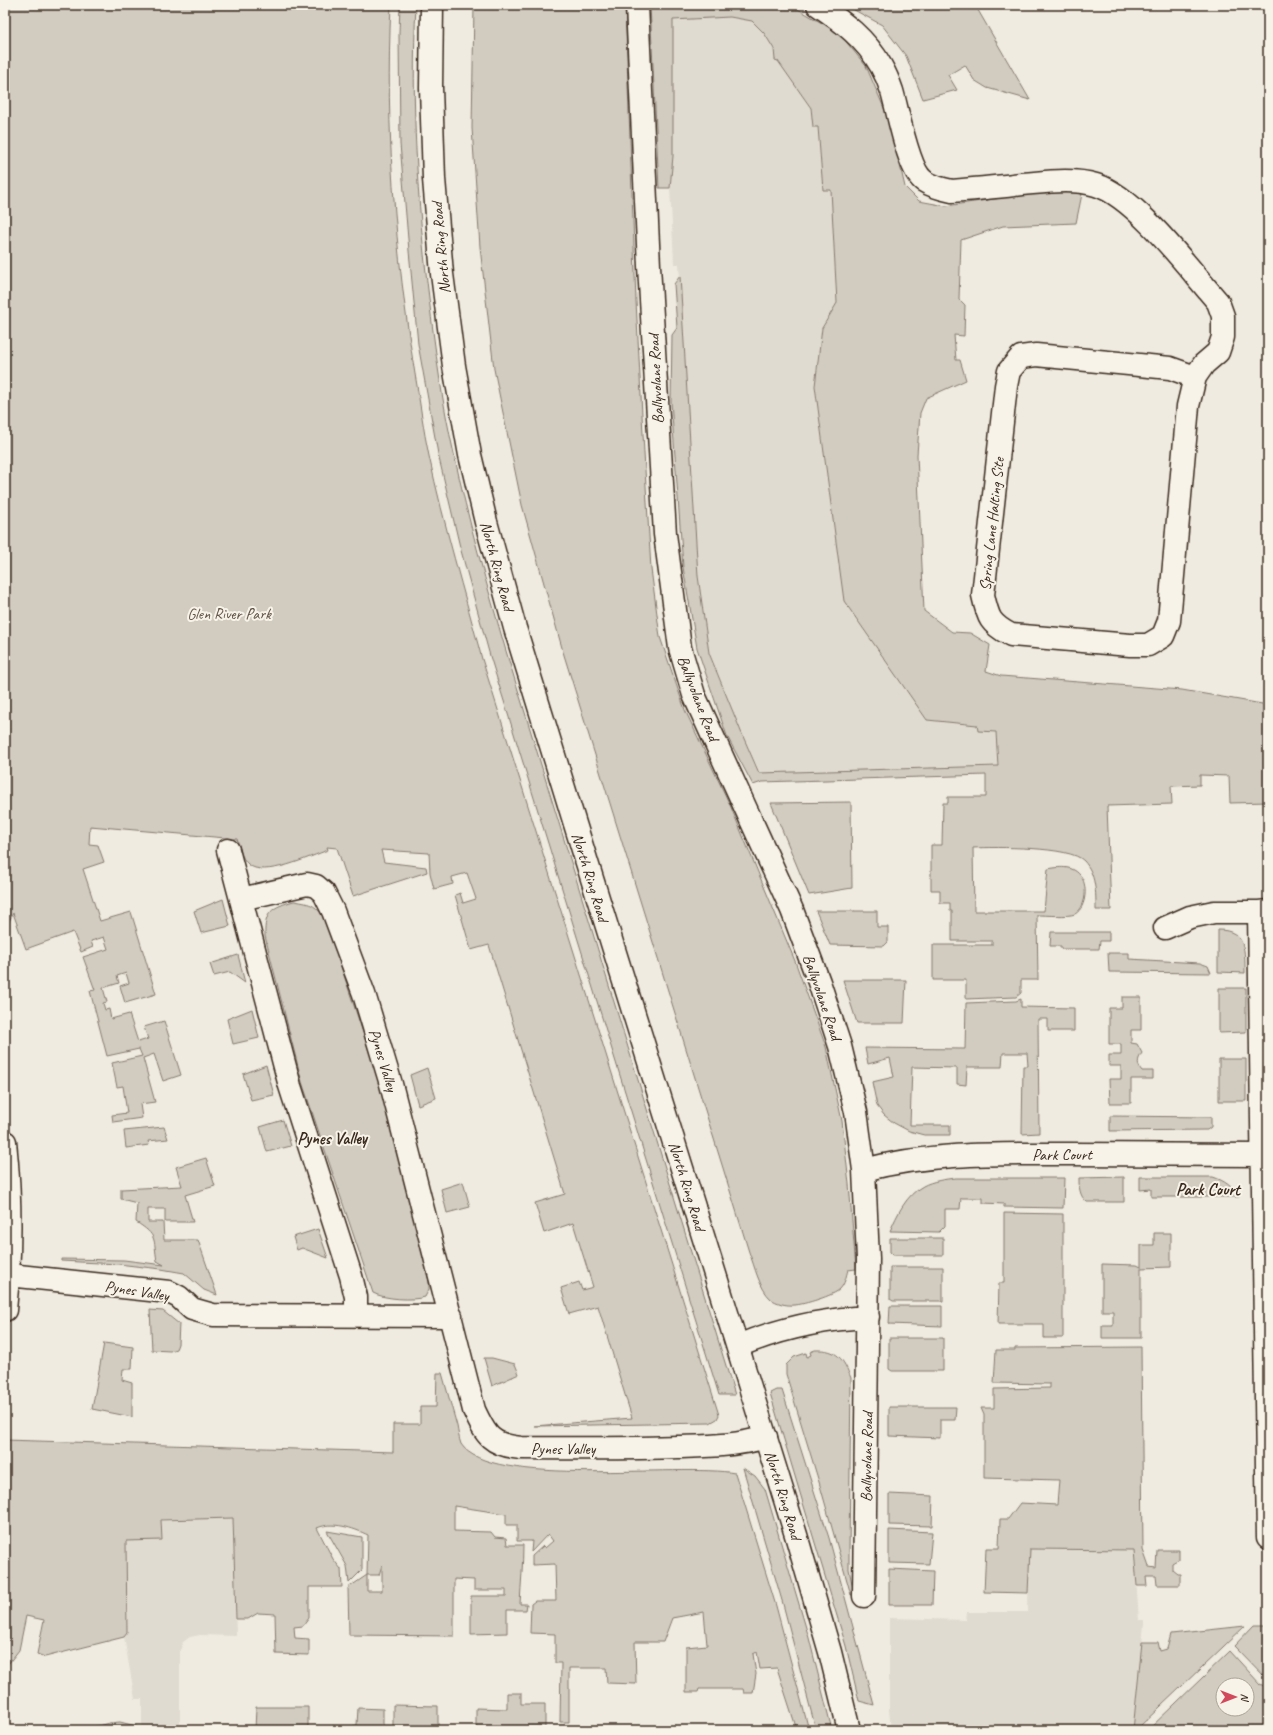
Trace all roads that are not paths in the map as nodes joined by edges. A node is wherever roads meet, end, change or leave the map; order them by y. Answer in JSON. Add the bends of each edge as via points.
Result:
{"nodes":[{"id":1,"x":432,"y":5,"type":"edge"},
{"id":2,"x":637,"y":5,"type":"edge"},
{"id":3,"x":818,"y":5,"type":"edge"},
{"id":4,"x":1195,"y":377,"type":"junction"},
{"id":5,"x":228,"y":850,"type":"dead end"},
{"id":6,"x":241,"y":899,"type":"junction"},
{"id":7,"x":1264,"y":911,"type":"edge"},
{"id":8,"x":1165,"y":928,"type":"dead end"},
{"id":9,"x":5,"y":1142,"type":"edge"},
{"id":10,"x":1262,"y":1155,"type":"junction"},
{"id":11,"x":864,"y":1170,"type":"junction"},
{"id":12,"x":9,"y":1275,"type":"junction"},
{"id":13,"x":1266,"y":1300,"type":"edge"},
{"id":14,"x":5,"y":1310,"type":"edge"},
{"id":15,"x":356,"y":1315,"type":"junction"},
{"id":16,"x":451,"y":1316,"type":"junction"},
{"id":17,"x":868,"y":1317,"type":"junction"},
{"id":18,"x":738,"y":1346,"type":"junction"},
{"id":19,"x":766,"y":1438,"type":"junction"},
{"id":20,"x":1268,"y":1538,"type":"edge"},
{"id":21,"x":864,"y":1596,"type":"dead end"},
{"id":22,"x":848,"y":1730,"type":"edge"}],
"edges":[{"from":1,"to":18,"type":"street","name":"North Ring Road","via":[[430,88],[434,180],[442,274],[454,366],[470,455],[515,628]]},
{"from":2,"to":11,"type":"street","name":"Ballyvolane Road","via":[[665,534],[680,648],[694,695],[792,910],[819,982],[849,1077]]},
{"from":3,"to":4,"type":"street","name":"Spring Lane Halting Site","via":[[858,36],[881,66],[891,89],[913,167],[923,181],[952,191],[1046,182],[1096,185],[1119,196],[1155,230],[1218,302],[1223,316],[1223,337],[1218,352],[1204,364]]},
{"from":4,"to":4,"type":"street","name":"Spring Lane Halting Site","via":[[1170,368],[1036,355],[1020,357],[1009,371],[1006,386],[983,595],[987,616],[997,628],[1011,635],[1130,645],[1148,645],[1163,636],[1169,621],[1188,406]]},
{"from":5,"to":6,"type":"street"},
{"from":6,"to":15,"type":"street","via":[[290,1086],[351,1276],[356,1297]]},
{"from":6,"to":16,"type":"street","name":"Pynes Valley","via":[[308,884],[316,886],[324,893],[364,994],[391,1084]]},
{"from":7,"to":8,"type":"street","via":[[1214,912],[1190,917]]},
{"from":7,"to":10,"type":"street"},
{"from":9,"to":12,"type":"street","via":[[9,1176]]},
{"from":10,"to":11,"type":"street","name":"Park Court","via":[[963,1155],[890,1163]]},
{"from":10,"to":13,"type":"street"},
{"from":11,"to":17,"type":"street","name":"Ballyvolane Road"},
{"from":12,"to":14,"type":"street"},
{"from":12,"to":15,"type":"street","name":"Pynes Valley","via":[[169,1292],[192,1309],[213,1315]]},
{"from":13,"to":20,"type":"street"},
{"from":15,"to":16,"type":"street","name":"Pynes Valley"},
{"from":16,"to":19,"type":"street","name":"Pynes Valley","via":[[474,1410],[482,1427],[492,1439],[504,1446],[645,1448],[731,1445]]},
{"from":17,"to":18,"type":"street","via":[[828,1320],[757,1338]]},
{"from":17,"to":21,"type":"street","name":"Ballyvolane Road"},
{"from":18,"to":19,"type":"street","name":"North Ring Road"},
{"from":19,"to":22,"type":"street","name":"North Ring Road","via":[[830,1652]]}]}
